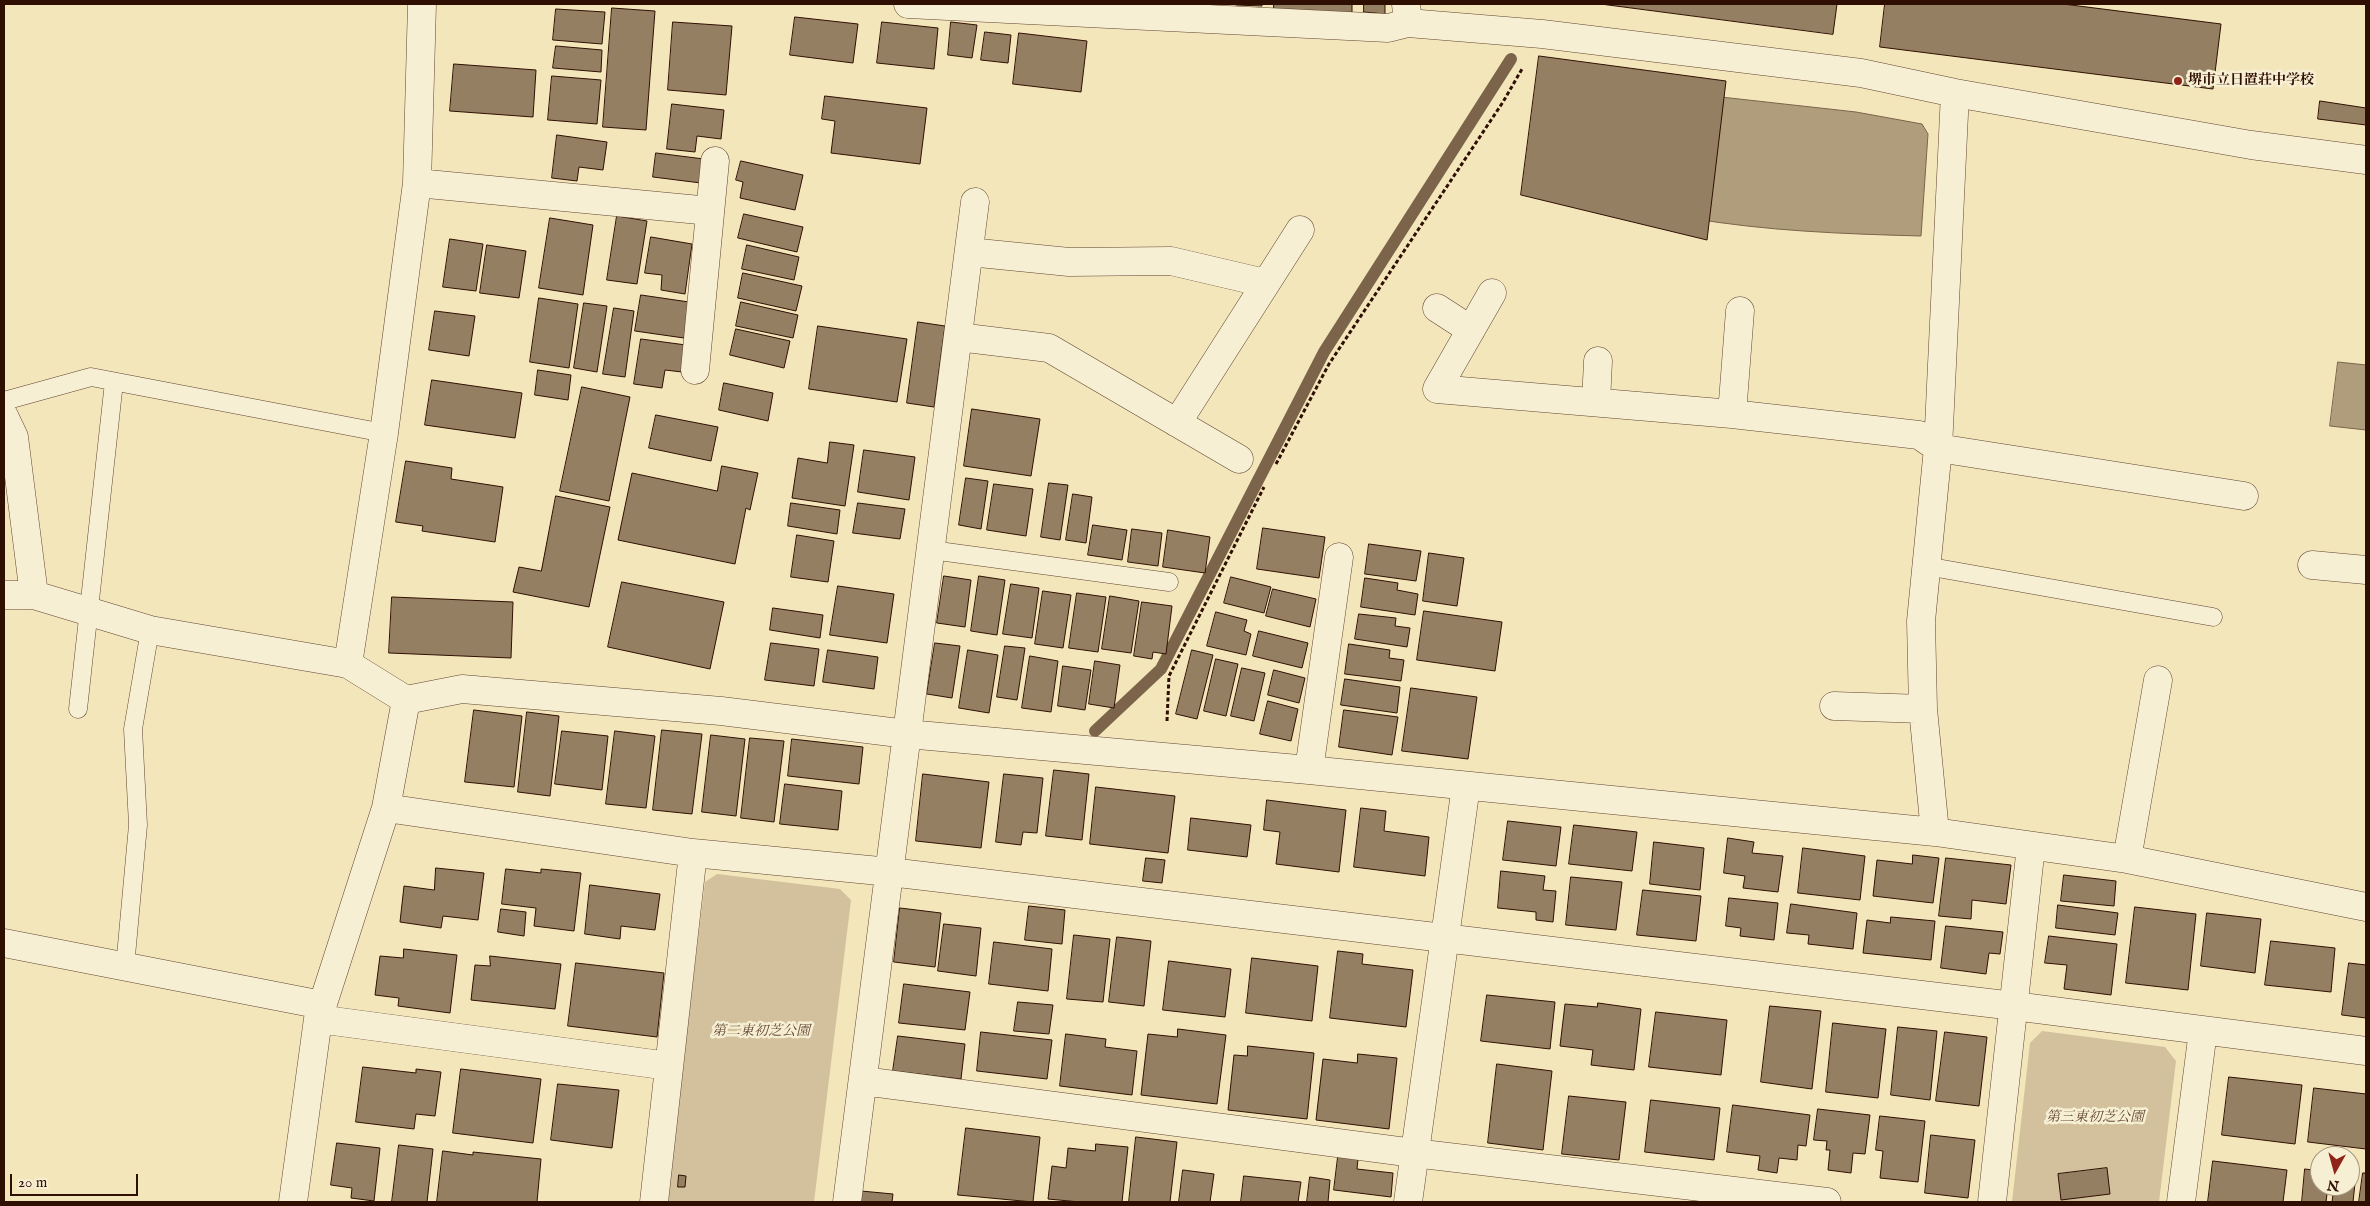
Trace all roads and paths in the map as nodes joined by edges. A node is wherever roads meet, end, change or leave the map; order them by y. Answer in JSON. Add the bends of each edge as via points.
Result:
{"nodes":[{"id":1,"x":422,"y":4,"type":"edge"},
{"id":2,"x":908,"y":4,"type":"edge"},
{"id":3,"x":1407,"y":14,"type":"edge"},
{"id":4,"x":1542,"y":34,"type":"junction"},
{"id":5,"x":1955,"y":93,"type":"junction"},
{"id":6,"x":2366,"y":160,"type":"edge"},
{"id":7,"x":715,"y":161,"type":"dead end"},
{"id":8,"x":417,"y":183,"type":"junction"},
{"id":9,"x":976,"y":202,"type":"dead end"},
{"id":10,"x":710,"y":211,"type":"junction"},
{"id":11,"x":1300,"y":230,"type":"dead end"},
{"id":12,"x":969,"y":252,"type":"junction"},
{"id":13,"x":1266,"y":283,"type":"junction"},
{"id":14,"x":1492,"y":293,"type":"dead end"},
{"id":15,"x":1438,"y":308,"type":"dead end"},
{"id":16,"x":1740,"y":311,"type":"dead end"},
{"id":17,"x":1471,"y":330,"type":"junction"},
{"id":18,"x":958,"y":337,"type":"junction"},
{"id":19,"x":1598,"y":361,"type":"dead end"},
{"id":20,"x":696,"y":370,"type":"dead end"},
{"id":21,"x":114,"y":382,"type":"junction"},
{"id":22,"x":4,"y":401,"type":"edge"},
{"id":23,"x":1596,"y":402,"type":"junction"},
{"id":24,"x":1732,"y":414,"type":"junction"},
{"id":25,"x":4,"y":416,"type":"edge"},
{"id":26,"x":1177,"y":423,"type":"junction"},
{"id":27,"x":384,"y":433,"type":"junction"},
{"id":28,"x":1938,"y":448,"type":"junction"},
{"id":29,"x":1238,"y":459,"type":"dead end"},
{"id":30,"x":1274,"y":467,"type":"dead end"},
{"id":31,"x":1265,"y":484,"type":"dead end"},
{"id":32,"x":2244,"y":496,"type":"dead end"},
{"id":33,"x":931,"y":550,"type":"junction"},
{"id":34,"x":1339,"y":557,"type":"dead end"},
{"id":35,"x":2312,"y":565,"type":"dead end"},
{"id":36,"x":1926,"y":566,"type":"junction"},
{"id":37,"x":2366,"y":570,"type":"edge"},
{"id":38,"x":1169,"y":582,"type":"dead end"},
{"id":39,"x":4,"y":594,"type":"edge"},
{"id":40,"x":34,"y":595,"type":"junction"},
{"id":41,"x":88,"y":611,"type":"junction"},
{"id":42,"x":2213,"y":617,"type":"dead end"},
{"id":43,"x":150,"y":630,"type":"junction"},
{"id":44,"x":348,"y":664,"type":"junction"},
{"id":45,"x":2158,"y":680,"type":"dead end"},
{"id":46,"x":406,"y":700,"type":"junction"},
{"id":47,"x":1834,"y":706,"type":"dead end"},
{"id":48,"x":1923,"y":708,"type":"junction"},
{"id":49,"x":78,"y":709,"type":"dead end"},
{"id":50,"x":907,"y":734,"type":"junction"},
{"id":51,"x":1164,"y":756,"type":"junction"},
{"id":52,"x":1309,"y":770,"type":"junction"},
{"id":53,"x":1466,"y":786,"type":"junction"},
{"id":54,"x":386,"y":808,"type":"junction"},
{"id":55,"x":1935,"y":832,"type":"junction"},
{"id":56,"x":2032,"y":846,"type":"junction"},
{"id":57,"x":693,"y":853,"type":"junction"},
{"id":58,"x":2127,"y":859,"type":"junction"},
{"id":59,"x":890,"y":872,"type":"junction"},
{"id":60,"x":2366,"y":907,"type":"edge"},
{"id":61,"x":1444,"y":938,"type":"junction"},
{"id":62,"x":4,"y":943,"type":"edge"},
{"id":63,"x":125,"y":967,"type":"junction"},
{"id":64,"x":2014,"y":1006,"type":"junction"},
{"id":65,"x":320,"y":1012,"type":"junction"},
{"id":66,"x":2203,"y":1030,"type":"junction"},
{"id":67,"x":2366,"y":1052,"type":"edge"},
{"id":68,"x":669,"y":1066,"type":"junction"},
{"id":69,"x":863,"y":1081,"type":"junction"},
{"id":70,"x":1414,"y":1153,"type":"junction"},
{"id":71,"x":293,"y":1202,"type":"edge"},
{"id":72,"x":654,"y":1202,"type":"edge"},
{"id":73,"x":847,"y":1202,"type":"edge"},
{"id":74,"x":1408,"y":1202,"type":"edge"},
{"id":75,"x":1827,"y":1202,"type":"edge"},
{"id":76,"x":1992,"y":1202,"type":"edge"},
{"id":77,"x":2181,"y":1202,"type":"edge"}],
"edges":[{"from":1,"to":8,"type":"street"},
{"from":2,"to":3,"type":"street","via":[[1388,28]]},
{"from":3,"to":4,"type":"street"},
{"from":4,"to":5,"type":"street","via":[[1861,73]]},
{"from":4,"to":30,"type":"path","via":[[1503,102],[1329,364]]},
{"from":5,"to":6,"type":"street","via":[[2251,146]]},
{"from":5,"to":28,"type":"street"},
{"from":7,"to":10,"type":"street"},
{"from":8,"to":10,"type":"street"},
{"from":8,"to":27,"type":"street"},
{"from":9,"to":12,"type":"street"},
{"from":10,"to":20,"type":"street"},
{"from":11,"to":13,"type":"street"},
{"from":12,"to":13,"type":"street","via":[[1070,262],[1171,261]]},
{"from":12,"to":18,"type":"street"},
{"from":13,"to":26,"type":"street"},
{"from":14,"to":17,"type":"street"},
{"from":15,"to":17,"type":"street"},
{"from":16,"to":24,"type":"street"},
{"from":17,"to":23,"type":"street","via":[[1437,389]]},
{"from":18,"to":26,"type":"street","via":[[1049,348]]},
{"from":18,"to":33,"type":"street"},
{"from":19,"to":23,"type":"street"},
{"from":21,"to":22,"type":"lane","via":[[91,377]]},
{"from":21,"to":27,"type":"lane"},
{"from":21,"to":41,"type":"lane"},
{"from":23,"to":24,"type":"street"},
{"from":24,"to":28,"type":"street","via":[[1919,435]]},
{"from":25,"to":40,"type":"street","via":[[14,437]]},
{"from":26,"to":29,"type":"street"},
{"from":27,"to":44,"type":"street"},
{"from":28,"to":32,"type":"street"},
{"from":28,"to":36,"type":"street"},
{"from":31,"to":51,"type":"path","via":[[1169,676]]},
{"from":33,"to":38,"type":"lane"},
{"from":33,"to":50,"type":"street"},
{"from":34,"to":52,"type":"street"},
{"from":35,"to":37,"type":"street"},
{"from":36,"to":42,"type":"lane"},
{"from":36,"to":48,"type":"street","via":[[1921,621]]},
{"from":39,"to":40,"type":"street"},
{"from":40,"to":41,"type":"street"},
{"from":41,"to":43,"type":"street"},
{"from":41,"to":49,"type":"lane"},
{"from":43,"to":44,"type":"street"},
{"from":43,"to":63,"type":"lane","via":[[134,729],[138,825]]},
{"from":44,"to":46,"type":"street"},
{"from":45,"to":58,"type":"street"},
{"from":46,"to":50,"type":"street","via":[[462,689],[721,711]]},
{"from":46,"to":54,"type":"street"},
{"from":47,"to":48,"type":"street"},
{"from":48,"to":55,"type":"street"},
{"from":50,"to":51,"type":"street"},
{"from":50,"to":59,"type":"street"},
{"from":51,"to":52,"type":"street"},
{"from":52,"to":53,"type":"street"},
{"from":53,"to":55,"type":"street"},
{"from":53,"to":61,"type":"street"},
{"from":54,"to":57,"type":"street"},
{"from":54,"to":65,"type":"street"},
{"from":55,"to":56,"type":"street"},
{"from":56,"to":58,"type":"street"},
{"from":56,"to":64,"type":"street"},
{"from":57,"to":59,"type":"street"},
{"from":57,"to":68,"type":"street"},
{"from":58,"to":60,"type":"street"},
{"from":59,"to":61,"type":"street"},
{"from":59,"to":69,"type":"street"},
{"from":61,"to":64,"type":"street"},
{"from":61,"to":70,"type":"street"},
{"from":62,"to":63,"type":"street"},
{"from":63,"to":65,"type":"street"},
{"from":64,"to":66,"type":"street"},
{"from":64,"to":76,"type":"street"},
{"from":65,"to":68,"type":"street"},
{"from":65,"to":71,"type":"street"},
{"from":66,"to":67,"type":"street"},
{"from":66,"to":77,"type":"street"},
{"from":68,"to":72,"type":"street"},
{"from":69,"to":70,"type":"street"},
{"from":69,"to":73,"type":"street"},
{"from":70,"to":74,"type":"street"},
{"from":70,"to":75,"type":"street"}]}
